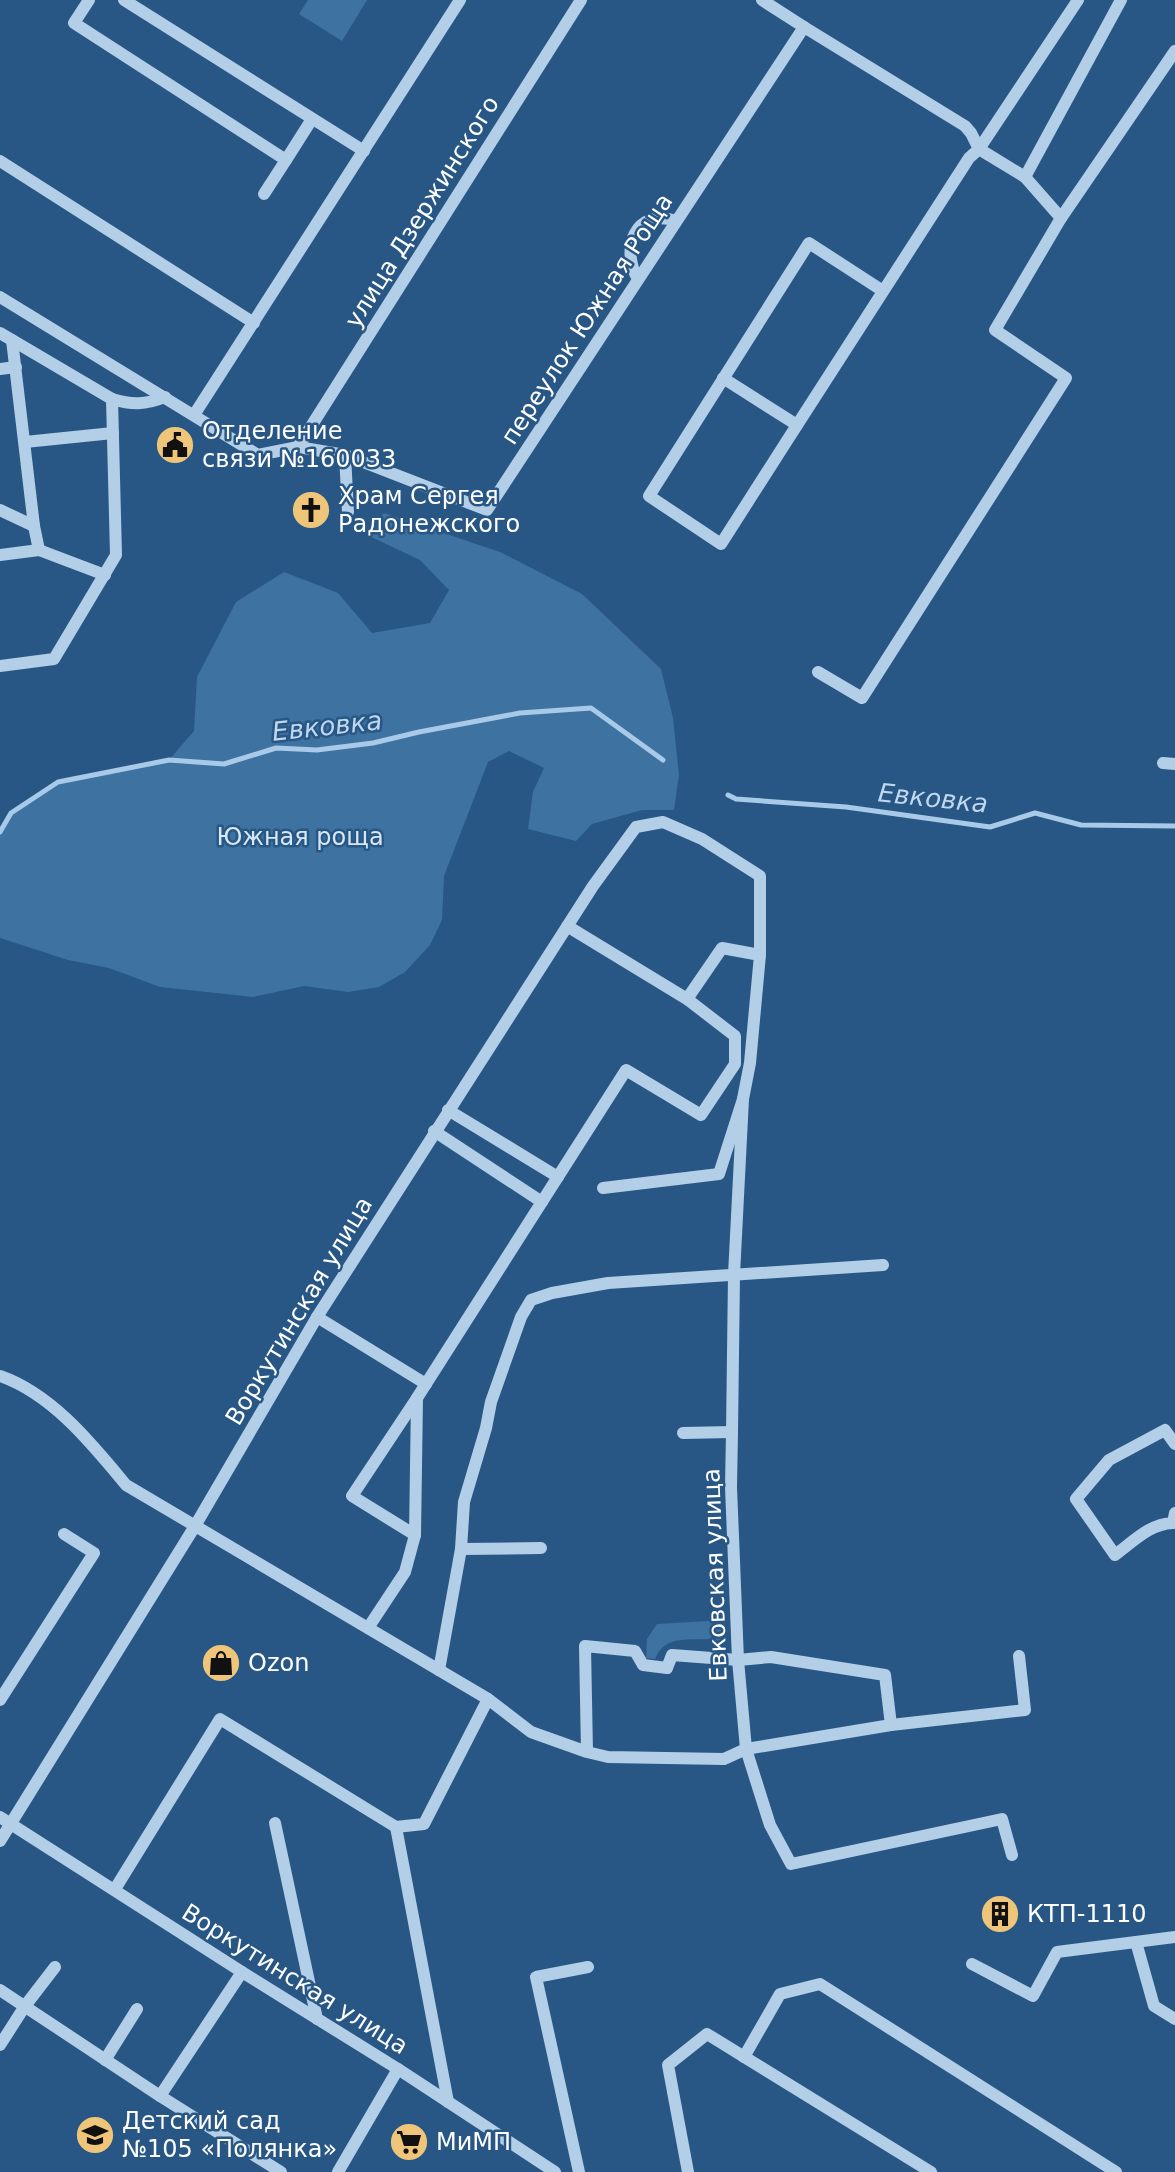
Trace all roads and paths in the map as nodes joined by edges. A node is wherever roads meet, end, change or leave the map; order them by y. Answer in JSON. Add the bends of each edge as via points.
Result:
{"nodes":[{"id":1,"x":89,"y":0,"type":"edge"},
{"id":2,"x":124,"y":0,"type":"edge"},
{"id":3,"x":460,"y":0,"type":"edge"},
{"id":4,"x":581,"y":0,"type":"edge"},
{"id":5,"x":762,"y":0,"type":"edge"},
{"id":6,"x":1078,"y":0,"type":"edge"},
{"id":7,"x":1121,"y":0,"type":"edge"},
{"id":8,"x":804,"y":27,"type":"junction"},
{"id":9,"x":1175,"y":51,"type":"edge"},
{"id":10,"x":312,"y":119,"type":"junction"},
{"id":11,"x":979,"y":149,"type":"junction"},
{"id":12,"x":364,"y":151,"type":"junction"},
{"id":13,"x":286,"y":160,"type":"junction"},
{"id":14,"x":0,"y":161,"type":"edge"},
{"id":15,"x":1025,"y":177,"type":"junction"},
{"id":16,"x":264,"y":194,"type":"dead end"},
{"id":17,"x":1061,"y":218,"type":"junction"},
{"id":18,"x":676,"y":221,"type":"junction"},
{"id":19,"x":638,"y":279,"type":"junction"},
{"id":20,"x":883,"y":292,"type":"junction"},
{"id":21,"x":0,"y":297,"type":"edge"},
{"id":22,"x":254,"y":323,"type":"junction"},
{"id":23,"x":0,"y":333,"type":"edge"},
{"id":24,"x":12,"y":340,"type":"junction"},
{"id":25,"x":16,"y":367,"type":"junction"},
{"id":26,"x":0,"y":369,"type":"edge"},
{"id":27,"x":723,"y":378,"type":"junction"},
{"id":28,"x":165,"y":397,"type":"junction"},
{"id":29,"x":112,"y":400,"type":"junction"},
{"id":30,"x":194,"y":415,"type":"junction"},
{"id":31,"x":797,"y":425,"type":"junction"},
{"id":32,"x":113,"y":433,"type":"junction"},
{"id":33,"x":25,"y":442,"type":"junction"},
{"id":34,"x":298,"y":447,"type":"junction"},
{"id":35,"x":345,"y":455,"type":"junction"},
{"id":36,"x":0,"y":510,"type":"edge"},
{"id":37,"x":348,"y":512,"type":"dead end"},
{"id":38,"x":34,"y":526,"type":"junction"},
{"id":39,"x":39,"y":550,"type":"junction"},
{"id":40,"x":0,"y":555,"type":"edge"},
{"id":41,"x":105,"y":575,"type":"junction"},
{"id":42,"x":0,"y":666,"type":"edge"},
{"id":43,"x":818,"y":672,"type":"dead end"},
{"id":44,"x":567,"y":926,"type":"junction"},
{"id":45,"x":760,"y":955,"type":"junction"},
{"id":46,"x":687,"y":999,"type":"junction"},
{"id":47,"x":753,"y":1031,"type":"junction"},
{"id":48,"x":735,"y":1036,"type":"junction"},
{"id":49,"x":743,"y":1099,"type":"junction"},
{"id":50,"x":448,"y":1110,"type":"junction"},
{"id":51,"x":434,"y":1132,"type":"junction"},
{"id":52,"x":558,"y":1177,"type":"junction"},
{"id":53,"x":603,"y":1188,"type":"dead end"},
{"id":54,"x":542,"y":1202,"type":"junction"},
{"id":55,"x":883,"y":1265,"type":"dead end"},
{"id":56,"x":734,"y":1275,"type":"junction"},
{"id":57,"x":317,"y":1317,"type":"junction"},
{"id":58,"x":0,"y":1376,"type":"edge"},
{"id":59,"x":426,"y":1384,"type":"junction"},
{"id":60,"x":417,"y":1398,"type":"junction"},
{"id":61,"x":732,"y":1432,"type":"junction"},
{"id":62,"x":683,"y":1433,"type":"dead end"},
{"id":63,"x":1175,"y":1444,"type":"edge"},
{"id":64,"x":1174,"y":1520,"type":"edge"},
{"id":65,"x":195,"y":1526,"type":"junction"},
{"id":66,"x":64,"y":1534,"type":"dead end"},
{"id":67,"x":415,"y":1535,"type":"junction"},
{"id":68,"x":541,"y":1548,"type":"dead end"},
{"id":69,"x":461,"y":1549,"type":"junction"},
{"id":70,"x":368,"y":1628,"type":"junction"},
{"id":71,"x":1019,"y":1656,"type":"dead end"},
{"id":72,"x":738,"y":1660,"type":"junction"},
{"id":73,"x":439,"y":1670,"type":"junction"},
{"id":74,"x":488,"y":1699,"type":"junction"},
{"id":75,"x":0,"y":1700,"type":"edge"},
{"id":76,"x":891,"y":1725,"type":"junction"},
{"id":77,"x":746,"y":1749,"type":"junction"},
{"id":78,"x":587,"y":1752,"type":"junction"},
{"id":79,"x":6,"y":1821,"type":"edge"},
{"id":80,"x":275,"y":1823,"type":"dead end"},
{"id":81,"x":396,"y":1827,"type":"junction"},
{"id":82,"x":0,"y":1841,"type":"edge"},
{"id":83,"x":1013,"y":1855,"type":"dead end"},
{"id":84,"x":115,"y":1889,"type":"junction"},
{"id":85,"x":1175,"y":1937,"type":"edge"},
{"id":86,"x":1136,"y":1942,"type":"junction"},
{"id":87,"x":972,"y":1964,"type":"dead end"},
{"id":88,"x":55,"y":1967,"type":"dead end"},
{"id":89,"x":588,"y":1967,"type":"dead end"},
{"id":90,"x":242,"y":1972,"type":"junction"},
{"id":91,"x":0,"y":1990,"type":"edge"},
{"id":92,"x":25,"y":2006,"type":"junction"},
{"id":93,"x":137,"y":2009,"type":"dead end"},
{"id":94,"x":317,"y":2018,"type":"junction"},
{"id":95,"x":1175,"y":2019,"type":"edge"},
{"id":96,"x":0,"y":2045,"type":"edge"},
{"id":97,"x":744,"y":2057,"type":"junction"},
{"id":98,"x":105,"y":2060,"type":"junction"},
{"id":99,"x":398,"y":2069,"type":"junction"},
{"id":100,"x":160,"y":2096,"type":"junction"},
{"id":101,"x":448,"y":2102,"type":"junction"},
{"id":102,"x":281,"y":2172,"type":"edge"},
{"id":103,"x":338,"y":2172,"type":"edge"},
{"id":104,"x":555,"y":2172,"type":"edge"},
{"id":105,"x":579,"y":2172,"type":"edge"},
{"id":106,"x":688,"y":2172,"type":"edge"},
{"id":107,"x":931,"y":2172,"type":"edge"},
{"id":108,"x":1116,"y":2172,"type":"edge"}],
"edges":[{"from":1,"to":13,"type":"street","via":[[74,23]]},
{"from":2,"to":10,"type":"street"},
{"from":3,"to":12,"type":"street"},
{"from":4,"to":34,"type":"street","name":"улица Дзержинского"},
{"from":5,"to":8,"type":"street"},
{"from":6,"to":11,"type":"street"},
{"from":7,"to":15,"type":"street"},
{"from":8,"to":11,"type":"street","via":[[965,126]]},
{"from":8,"to":18,"type":"street","name":"переулок Южная Роща"},
{"from":9,"to":17,"type":"street"},
{"from":10,"to":12,"type":"street"},
{"from":10,"to":13,"type":"street"},
{"from":11,"to":15,"type":"street"},
{"from":11,"to":20,"type":"street"},
{"from":12,"to":22,"type":"street"},
{"from":13,"to":16,"type":"street"},
{"from":14,"to":22,"type":"street"},
{"from":15,"to":17,"type":"street"},
{"from":17,"to":43,"type":"street","via":[[995,330],[1066,378],[862,698]]},
{"from":18,"to":19,"type":"street","name":"переулок Южная Роща"},
{"from":18,"to":19,"type":"street","via":[[648,219],[637,229],[632,250]]},
{"from":19,"to":35,"type":"street","name":"переулок Южная Роща","via":[[487,510]]},
{"from":20,"to":27,"type":"street","via":[[809,243]]},
{"from":20,"to":31,"type":"street"},
{"from":21,"to":28,"type":"street"},
{"from":22,"to":30,"type":"street"},
{"from":23,"to":24,"type":"street"},
{"from":24,"to":25,"type":"street"},
{"from":24,"to":29,"type":"street"},
{"from":25,"to":26,"type":"street"},
{"from":25,"to":33,"type":"street"},
{"from":27,"to":31,"type":"street"},
{"from":27,"to":31,"type":"street","via":[[649,496],[721,544]]},
{"from":28,"to":29,"type":"street","via":[[140,404]]},
{"from":28,"to":30,"type":"street"},
{"from":29,"to":32,"type":"street"},
{"from":30,"to":34,"type":"street","via":[[258,455]]},
{"from":32,"to":33,"type":"street"},
{"from":32,"to":41,"type":"street","via":[[116,555]]},
{"from":33,"to":38,"type":"street"},
{"from":34,"to":35,"type":"street","name":"переулок Южная Роща"},
{"from":35,"to":37,"type":"street"},
{"from":36,"to":38,"type":"street"},
{"from":38,"to":39,"type":"street"},
{"from":39,"to":40,"type":"street"},
{"from":39,"to":41,"type":"street"},
{"from":41,"to":42,"type":"street","via":[[54,659]]},
{"from":44,"to":45,"type":"street","name":"Воркутинская улица","via":[[636,827],[663,822],[702,839],[760,876]]},
{"from":44,"to":46,"type":"street"},
{"from":44,"to":50,"type":"street","name":"Воркутинская улица"},
{"from":45,"to":46,"type":"street","via":[[722,948]]},
{"from":45,"to":47,"type":"street"},
{"from":46,"to":48,"type":"street"},
{"from":47,"to":48,"type":"street"},
{"from":47,"to":49,"type":"street"},
{"from":48,"to":52,"type":"street","via":[[735,1064],[701,1115],[626,1070]]},
{"from":49,"to":53,"type":"street","via":[[719,1174]]},
{"from":49,"to":56,"type":"street","name":"Евковская улица"},
{"from":50,"to":51,"type":"street","name":"Воркутинская улица"},
{"from":50,"to":52,"type":"street"},
{"from":51,"to":54,"type":"street"},
{"from":51,"to":57,"type":"street","name":"Воркутинская улица"},
{"from":52,"to":54,"type":"street"},
{"from":54,"to":59,"type":"street"},
{"from":55,"to":56,"type":"street"},
{"from":56,"to":61,"type":"street","name":"Евковская улица"},
{"from":56,"to":69,"type":"street","via":[[608,1283],[531,1300],[491,1402],[464,1502]]},
{"from":57,"to":59,"type":"street"},
{"from":57,"to":65,"type":"street","name":"Воркутинская улица"},
{"from":58,"to":65,"type":"street","via":[[19,1383],[82,1432],[126,1485]]},
{"from":59,"to":60,"type":"street"},
{"from":60,"to":67,"type":"street"},
{"from":60,"to":67,"type":"street","via":[[352,1496]]},
{"from":61,"to":62,"type":"street"},
{"from":61,"to":72,"type":"street","name":"Евковская улица"},
{"from":63,"to":64,"type":"street","via":[[1165,1430],[1109,1460],[1076,1499],[1115,1555],[1150,1528]]},
{"from":65,"to":70,"type":"street"},
{"from":65,"to":79,"type":"street","name":"Воркутинская улица"},
{"from":66,"to":75,"type":"street","via":[[94,1553]]},
{"from":67,"to":70,"type":"street","via":[[405,1572]]},
{"from":68,"to":69,"type":"street"},
{"from":69,"to":73,"type":"street"},
{"from":70,"to":73,"type":"street"},
{"from":71,"to":76,"type":"street","via":[[1025,1710]]},
{"from":72,"to":76,"type":"street","via":[[771,1657],[885,1675]]},
{"from":72,"to":77,"type":"street","name":"Евковская улица"},
{"from":72,"to":78,"type":"street","via":[[672,1656],[667,1668],[643,1665],[635,1651],[585,1646]]},
{"from":73,"to":74,"type":"street"},
{"from":74,"to":78,"type":"street","via":[[531,1732]]},
{"from":74,"to":81,"type":"street","via":[[424,1824]]},
{"from":76,"to":77,"type":"street"},
{"from":77,"to":78,"type":"street","via":[[723,1759],[635,1759]]},
{"from":77,"to":83,"type":"street","name":"Евковская улица","via":[[770,1825],[791,1864],[1002,1819]]},
{"from":79,"to":82,"type":"street","name":"Воркутинская улица"},
{"from":79,"to":84,"type":"street","name":"Воркутинская улица"},
{"from":80,"to":94,"type":"street"},
{"from":81,"to":84,"type":"street","via":[[220,1719]]},
{"from":81,"to":101,"type":"street"},
{"from":84,"to":90,"type":"street","name":"Воркутинская улица"},
{"from":85,"to":86,"type":"street"},
{"from":86,"to":87,"type":"street","via":[[1057,1952],[1033,1996]]},
{"from":86,"to":95,"type":"street","via":[[1154,2006]]},
{"from":88,"to":92,"type":"street"},
{"from":89,"to":105,"type":"street","via":[[536,1977]]},
{"from":90,"to":94,"type":"street","name":"Воркутинская улица"},
{"from":90,"to":100,"type":"street"},
{"from":91,"to":92,"type":"street"},
{"from":92,"to":96,"type":"street"},
{"from":92,"to":98,"type":"street"},
{"from":93,"to":98,"type":"street"},
{"from":94,"to":99,"type":"street","name":"Воркутинская улица"},
{"from":97,"to":106,"type":"street","via":[[707,2034],[668,2065]]},
{"from":97,"to":107,"type":"street"},
{"from":97,"to":108,"type":"street","via":[[780,1994],[820,1984]]},
{"from":98,"to":100,"type":"street"},
{"from":99,"to":101,"type":"street","name":"Воркутинская улица"},
{"from":99,"to":103,"type":"street"},
{"from":100,"to":102,"type":"street"},
{"from":101,"to":104,"type":"street","name":"Воркутинская улица"}]}
